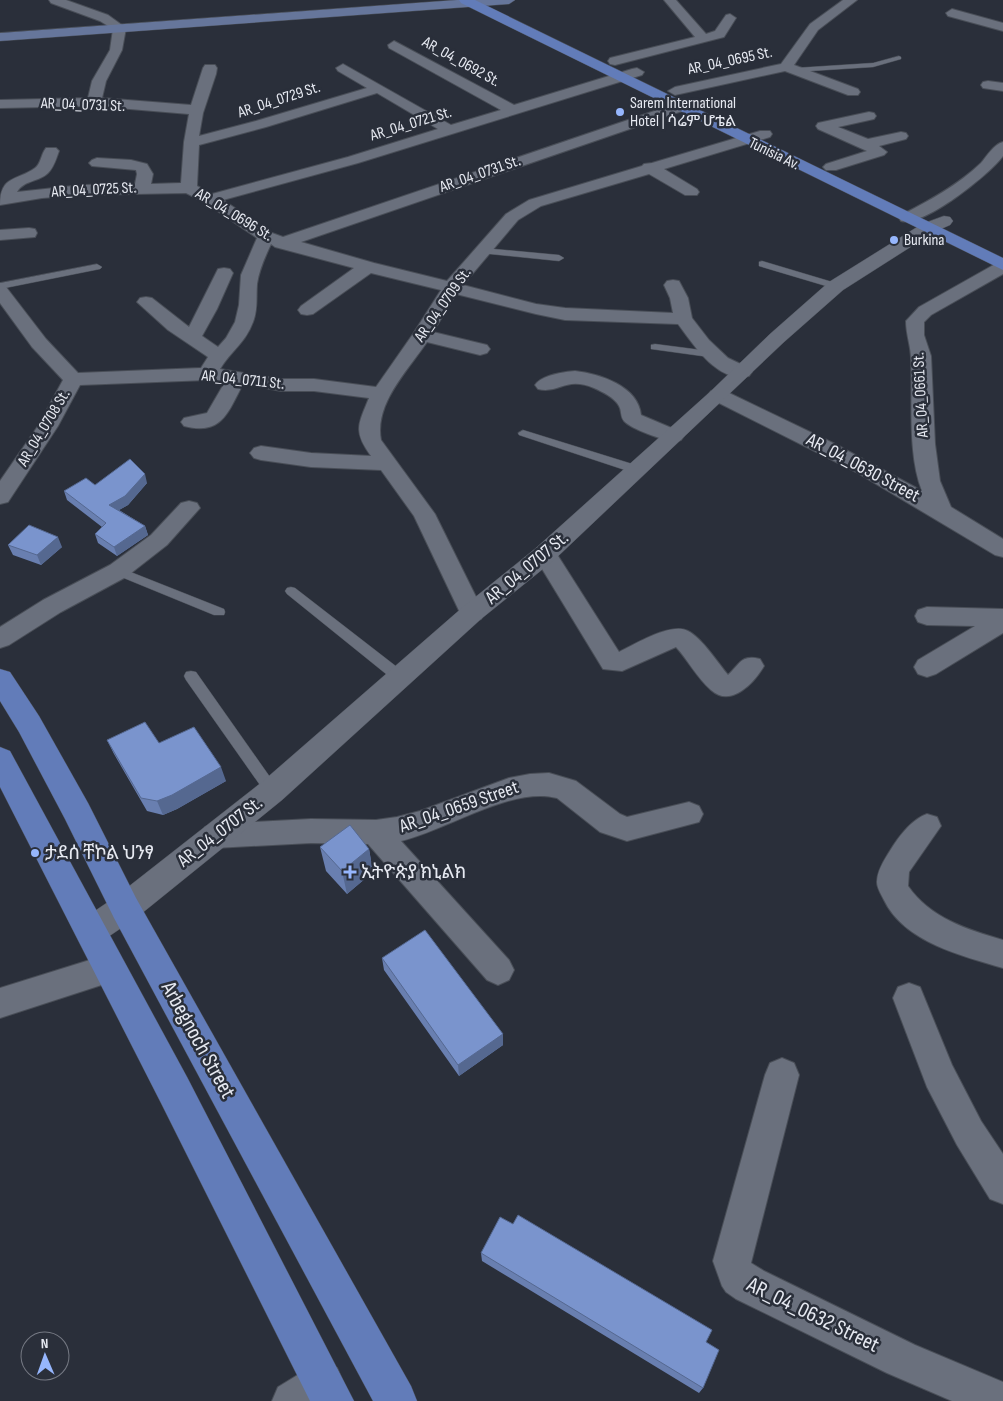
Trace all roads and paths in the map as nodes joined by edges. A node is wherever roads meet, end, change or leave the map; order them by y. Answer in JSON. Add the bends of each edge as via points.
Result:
{"nodes":[{"id":1,"x":56,"y":0,"type":"edge"},
{"id":2,"x":509,"y":0,"type":"edge"},
{"id":3,"x":670,"y":0,"type":"edge"},
{"id":4,"x":851,"y":0,"type":"edge"},
{"id":5,"x":489,"y":1,"type":"edge"},
{"id":6,"x":468,"y":2,"type":"edge"},
{"id":7,"x":952,"y":13,"type":"dead end"},
{"id":8,"x":730,"y":18,"type":"dead end"},
{"id":9,"x":1003,"y":27,"type":"edge"},
{"id":10,"x":120,"y":28,"type":"junction"},
{"id":11,"x":0,"y":37,"type":"edge"},
{"id":12,"x":702,"y":39,"type":"junction"},
{"id":13,"x":394,"y":46,"type":"dead end"},
{"id":14,"x":899,"y":58,"type":"dead end"},
{"id":15,"x":615,"y":61,"type":"junction"},
{"id":16,"x":210,"y":68,"type":"dead end"},
{"id":17,"x":343,"y":68,"type":"dead end"},
{"id":18,"x":790,"y":69,"type":"junction"},
{"id":19,"x":637,"y":72,"type":"junction"},
{"id":20,"x":620,"y":76,"type":"junction"},
{"id":21,"x":988,"y":85,"type":"dead end"},
{"id":22,"x":1003,"y":87,"type":"edge"},
{"id":23,"x":377,"y":89,"type":"junction"},
{"id":24,"x":675,"y":90,"type":"junction"},
{"id":25,"x":853,"y":92,"type":"dead end"},
{"id":26,"x":94,"y":102,"type":"junction"},
{"id":27,"x":0,"y":104,"type":"edge"},
{"id":28,"x":680,"y":107,"type":"junction"},
{"id":29,"x":196,"y":110,"type":"junction"},
{"id":30,"x":512,"y":110,"type":"junction"},
{"id":31,"x":869,"y":116,"type":"dead end"},
{"id":32,"x":450,"y":130,"type":"junction"},
{"id":33,"x":765,"y":134,"type":"junction"},
{"id":34,"x":901,"y":136,"type":"dead end"},
{"id":35,"x":745,"y":140,"type":"junction"},
{"id":36,"x":191,"y":142,"type":"junction"},
{"id":37,"x":867,"y":144,"type":"junction"},
{"id":38,"x":1003,"y":146,"type":"edge"},
{"id":39,"x":51,"y":151,"type":"dead end"},
{"id":40,"x":97,"y":163,"type":"dead end"},
{"id":41,"x":831,"y":167,"type":"junction"},
{"id":42,"x":649,"y":168,"type":"junction"},
{"id":43,"x":142,"y":188,"type":"junction"},
{"id":44,"x":189,"y":188,"type":"junction"},
{"id":45,"x":691,"y":192,"type":"dead end"},
{"id":46,"x":2,"y":199,"type":"edge"},
{"id":47,"x":210,"y":200,"type":"junction"},
{"id":48,"x":907,"y":218,"type":"joint"},
{"id":49,"x":932,"y":220,"type":"junction"},
{"id":50,"x":29,"y":233,"type":"dead end"},
{"id":51,"x":0,"y":235,"type":"edge"},
{"id":52,"x":273,"y":240,"type":"junction"},
{"id":53,"x":1003,"y":249,"type":"edge"},
{"id":54,"x":483,"y":251,"type":"junction"},
{"id":55,"x":559,"y":258,"type":"dead end"},
{"id":56,"x":762,"y":264,"type":"dead end"},
{"id":57,"x":1003,"y":266,"type":"edge"},
{"id":58,"x":97,"y":267,"type":"dead end"},
{"id":59,"x":368,"y":267,"type":"junction"},
{"id":60,"x":224,"y":273,"type":"dead end"},
{"id":61,"x":673,"y":285,"type":"dead end"},
{"id":62,"x":0,"y":286,"type":"edge"},
{"id":63,"x":836,"y":286,"type":"junction"},
{"id":64,"x":452,"y":288,"type":"junction"},
{"id":65,"x":0,"y":291,"type":"edge"},
{"id":66,"x":146,"y":302,"type":"dead end"},
{"id":67,"x":307,"y":310,"type":"dead end"},
{"id":68,"x":20,"y":317,"type":"junction"},
{"id":69,"x":683,"y":319,"type":"junction"},
{"id":70,"x":0,"y":324,"type":"edge"},
{"id":71,"x":422,"y":335,"type":"junction"},
{"id":72,"x":192,"y":338,"type":"junction"},
{"id":73,"x":655,"y":347,"type":"dead end"},
{"id":74,"x":480,"y":349,"type":"dead end"},
{"id":75,"x":709,"y":354,"type":"junction"},
{"id":76,"x":218,"y":356,"type":"junction"},
{"id":77,"x":742,"y":372,"type":"junction"},
{"id":78,"x":208,"y":374,"type":"junction"},
{"id":79,"x":237,"y":377,"type":"junction"},
{"id":80,"x":73,"y":379,"type":"junction"},
{"id":81,"x":545,"y":385,"type":"dead end"},
{"id":82,"x":382,"y":394,"type":"junction"},
{"id":83,"x":718,"y":395,"type":"junction"},
{"id":84,"x":191,"y":422,"type":"dead end"},
{"id":85,"x":523,"y":433,"type":"dead end"},
{"id":86,"x":674,"y":436,"type":"junction"},
{"id":87,"x":261,"y":453,"type":"dead end"},
{"id":88,"x":385,"y":463,"type":"junction"},
{"id":89,"x":638,"y":470,"type":"junction"},
{"id":90,"x":0,"y":497,"type":"edge"},
{"id":91,"x":189,"y":508,"type":"dead end"},
{"id":92,"x":942,"y":511,"type":"junction"},
{"id":93,"x":1003,"y":549,"type":"edge"},
{"id":94,"x":545,"y":554,"type":"junction"},
{"id":95,"x":118,"y":571,"type":"junction"},
{"id":96,"x":291,"y":591,"type":"dead end"},
{"id":97,"x":219,"y":612,"type":"dead end"},
{"id":98,"x":472,"y":614,"type":"junction"},
{"id":99,"x":927,"y":616,"type":"dead end"},
{"id":100,"x":1003,"y":620,"type":"edge"},
{"id":101,"x":0,"y":638,"type":"edge"},
{"id":102,"x":751,"y":666,"type":"dead end"},
{"id":103,"x":927,"y":667,"type":"dead end"},
{"id":104,"x":190,"y":676,"type":"dead end"},
{"id":105,"x":401,"y":678,"type":"junction"},
{"id":106,"x":0,"y":679,"type":"edge"},
{"id":107,"x":0,"y":759,"type":"edge"},
{"id":108,"x":272,"y":791,"type":"junction"},
{"id":109,"x":689,"y":814,"type":"dead end"},
{"id":110,"x":927,"y":826,"type":"dead end"},
{"id":111,"x":376,"y":833,"type":"junction"},
{"id":112,"x":215,"y":836,"type":"junction"},
{"id":113,"x":125,"y":908,"type":"junction"},
{"id":114,"x":91,"y":931,"type":"junction"},
{"id":115,"x":1003,"y":954,"type":"edge"},
{"id":116,"x":109,"y":969,"type":"junction"},
{"id":117,"x":498,"y":970,"type":"dead end"},
{"id":118,"x":909,"y":998,"type":"dead end"},
{"id":119,"x":0,"y":1003,"type":"edge"},
{"id":120,"x":782,"y":1075,"type":"dead end"},
{"id":121,"x":1003,"y":1186,"type":"edge"},
{"id":122,"x":316,"y":1395,"type":"edge"},
{"id":123,"x":396,"y":1401,"type":"edge"},
{"id":124,"x":999,"y":1401,"type":"edge"}],
"edges":[{"from":1,"to":10,"type":"street","via":[[104,18]]},
{"from":2,"to":5,"type":"main road"},
{"from":3,"to":12,"type":"street"},
{"from":4,"to":18,"type":"street","name":"AR_04_0695 St.","via":[[814,27]]},
{"from":5,"to":6,"type":"main road"},
{"from":5,"to":15,"type":"main road","name":"Tunisia Av."},
{"from":6,"to":10,"type":"main road"},
{"from":6,"to":20,"type":"main road","name":"Tunisia Av."},
{"from":7,"to":9,"type":"street"},
{"from":8,"to":12,"type":"street","via":[[720,34]]},
{"from":10,"to":11,"type":"main road"},
{"from":10,"to":26,"type":"street","via":[[116,50],[99,81]]},
{"from":12,"to":15,"type":"street"},
{"from":13,"to":30,"type":"street","name":"AR_04_0692 St."},
{"from":14,"to":18,"type":"lane","via":[[873,65]]},
{"from":15,"to":19,"type":"main road","name":"Tunisia Av."},
{"from":16,"to":29,"type":"street","name":"AR_04_0696 St.","via":[[208,82]]},
{"from":17,"to":23,"type":"street"},
{"from":18,"to":24,"type":"street","name":"AR_04_0695 St."},
{"from":18,"to":25,"type":"street"},
{"from":19,"to":20,"type":"street","name":"AR_04_0721 St."},
{"from":19,"to":24,"type":"main road","name":"Tunisia Av."},
{"from":20,"to":28,"type":"main road","name":"Tunisia Av."},
{"from":20,"to":30,"type":"street","name":"AR_04_0721 St."},
{"from":21,"to":22,"type":"street"},
{"from":23,"to":32,"type":"street"},
{"from":23,"to":36,"type":"street","name":"AR_04_0729 St.","via":[[244,130]]},
{"from":24,"to":33,"type":"main road","name":"Tunisia Av."},
{"from":26,"to":27,"type":"street","name":"AR_04_0731 St."},
{"from":26,"to":29,"type":"street","name":"AR_04_0731 St."},
{"from":28,"to":35,"type":"main road","name":"Tunisia Av."},
{"from":28,"to":52,"type":"street","name":"AR_04_0731 St."},
{"from":29,"to":36,"type":"street","name":"AR_04_0696 St."},
{"from":30,"to":32,"type":"street","name":"AR_04_0721 St."},
{"from":31,"to":37,"type":"street","via":[[823,126]]},
{"from":32,"to":47,"type":"street","name":"AR_04_0721 St."},
{"from":33,"to":35,"type":"street","name":"AR_04_0709 St."},
{"from":33,"to":41,"type":"main road","name":"Tunisia Av."},
{"from":34,"to":37,"type":"street"},
{"from":35,"to":42,"type":"street","name":"AR_04_0709 St."},
{"from":35,"to":48,"type":"main road","name":"Tunisia Av."},
{"from":36,"to":44,"type":"street","name":"AR_04_0696 St."},
{"from":37,"to":41,"type":"street","via":[[879,152]]},
{"from":38,"to":49,"type":"street","via":[[960,186]]},
{"from":39,"to":46,"type":"street","via":[[43,170],[17,182]]},
{"from":40,"to":43,"type":"street","via":[[142,167]]},
{"from":41,"to":49,"type":"main road","name":"Tunisia Av."},
{"from":42,"to":45,"type":"street"},
{"from":42,"to":54,"type":"street","name":"AR_04_0709 St.","via":[[523,209]]},
{"from":43,"to":44,"type":"street","name":"AR_04_0725 St."},
{"from":43,"to":46,"type":"street","name":"AR_04_0725 St.","via":[[42,193]]},
{"from":44,"to":47,"type":"street","name":"AR_04_0696 St."},
{"from":47,"to":52,"type":"street","name":"AR_04_0696 St."},
{"from":48,"to":49,"type":"street"},
{"from":49,"to":53,"type":"main road","name":"Tunisia Av."},
{"from":49,"to":57,"type":"main road","name":"Tunisia Av."},
{"from":49,"to":63,"type":"street","name":"AR_04_0707 St."},
{"from":50,"to":51,"type":"street"},
{"from":52,"to":59,"type":"street","name":"AR_04_0696 St."},
{"from":52,"to":76,"type":"street","via":[[251,270],[249,307],[232,346]]},
{"from":54,"to":55,"type":"lane"},
{"from":54,"to":64,"type":"street","name":"AR_04_0709 St."},
{"from":56,"to":63,"type":"lane"},
{"from":57,"to":92,"type":"street","name":"AR_04_0661 St.","via":[[925,311],[916,320],[929,481]]},
{"from":58,"to":62,"type":"lane"},
{"from":59,"to":64,"type":"street","name":"AR_04_0696 St."},
{"from":59,"to":67,"type":"street"},
{"from":60,"to":72,"type":"street"},
{"from":61,"to":69,"type":"street"},
{"from":63,"to":77,"type":"street","name":"AR_04_0707 St."},
{"from":64,"to":69,"type":"street","name":"AR_04_0696 St.","via":[[565,314]]},
{"from":64,"to":71,"type":"street","name":"AR_04_0709 St."},
{"from":65,"to":68,"type":"street","name":"AR_04_0708 St."},
{"from":66,"to":72,"type":"street"},
{"from":68,"to":70,"type":"street"},
{"from":68,"to":80,"type":"street","name":"AR_04_0708 St."},
{"from":69,"to":75,"type":"street"},
{"from":71,"to":74,"type":"street"},
{"from":71,"to":82,"type":"street","name":"AR_04_0709 St."},
{"from":72,"to":76,"type":"street"},
{"from":73,"to":75,"type":"lane"},
{"from":75,"to":77,"type":"street"},
{"from":76,"to":78,"type":"street"},
{"from":77,"to":83,"type":"street","name":"AR_04_0707 St."},
{"from":78,"to":79,"type":"street","name":"AR_04_0711 St."},
{"from":78,"to":80,"type":"street","name":"AR_04_0711 St."},
{"from":79,"to":82,"type":"street","name":"AR_04_0711 St.","via":[[281,385],[314,385]]},
{"from":79,"to":84,"type":"street","via":[[215,417]]},
{"from":80,"to":90,"type":"street","name":"AR_04_0708 St.","via":[[48,426]]},
{"from":81,"to":86,"type":"street","via":[[570,378],[586,378],[621,395],[629,403],[634,419]]},
{"from":82,"to":88,"type":"street","name":"AR_04_0709 St.","via":[[369,430],[370,441]]},
{"from":83,"to":86,"type":"street","name":"AR_04_0707 St."},
{"from":83,"to":92,"type":"street","name":"AR_04_0630 Street"},
{"from":85,"to":89,"type":"lane"},
{"from":86,"to":89,"type":"street","name":"AR_04_0707 St."},
{"from":87,"to":88,"type":"street","via":[[311,460]]},
{"from":88,"to":98,"type":"street","name":"AR_04_0709 St.","via":[[424,514]]},
{"from":89,"to":94,"type":"street","name":"AR_04_0707 St."},
{"from":91,"to":95,"type":"street","via":[[159,540]]},
{"from":92,"to":93,"type":"street","name":"AR_04_0630 Street"},
{"from":94,"to":98,"type":"street","name":"AR_04_0707 St."},
{"from":94,"to":102,"type":"street","via":[[612,662],[622,662],[679,637],[721,684],[728,687],[734,685]]},
{"from":95,"to":97,"type":"lane"},
{"from":95,"to":101,"type":"street"},
{"from":96,"to":105,"type":"lane"},
{"from":98,"to":105,"type":"street","name":"AR_04_0707 St."},
{"from":99,"to":100,"type":"street","via":[[962,607]]},
{"from":100,"to":103,"type":"street"},
{"from":104,"to":108,"type":"lane"},
{"from":105,"to":108,"type":"street","name":"AR_04_0707 St."},
{"from":106,"to":113,"type":"main road","name":"Arbegnoch Street","via":[[34,733]]},
{"from":107,"to":114,"type":"main road"},
{"from":108,"to":112,"type":"street","name":"AR_04_0707 St."},
{"from":109,"to":111,"type":"street","name":"AR_04_0659 Street","via":[[627,829],[610,823],[566,789],[534,784],[408,827]]},
{"from":110,"to":115,"type":"street","via":[[896,867],[892,881],[897,897],[934,930]]},
{"from":111,"to":112,"type":"street","name":"AR_04_0659 Street","via":[[325,831]]},
{"from":111,"to":117,"type":"street"},
{"from":112,"to":113,"type":"street","name":"AR_04_0707 St."},
{"from":113,"to":114,"type":"street","name":"AR_04_0707 St."},
{"from":113,"to":123,"type":"main road","name":"Arbegnoch Street"},
{"from":114,"to":116,"type":"main road"},
{"from":116,"to":119,"type":"street"},
{"from":116,"to":122,"type":"main road","via":[[174,1090]]},
{"from":118,"to":121,"type":"street","via":[[939,1075],[969,1133]]},
{"from":120,"to":124,"type":"street","name":"AR_04_0632 Street","via":[[732,1261],[733,1271],[740,1280],[901,1359]]}]}
